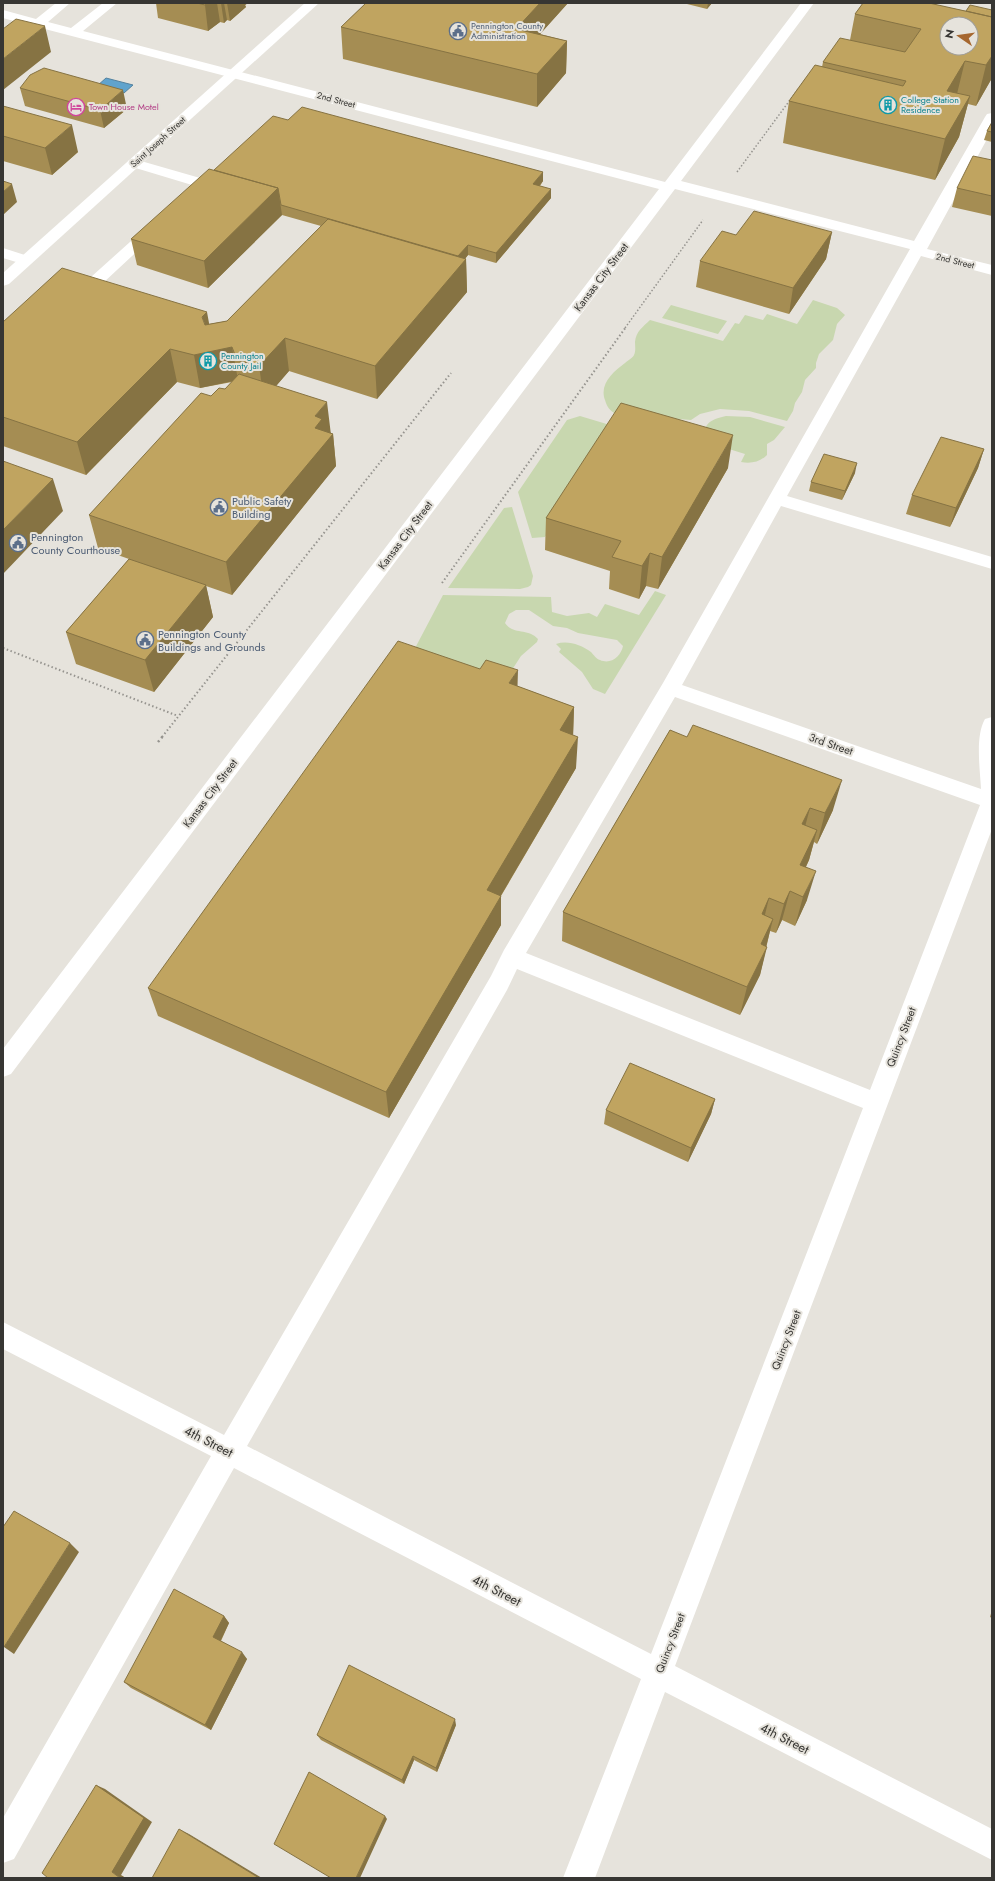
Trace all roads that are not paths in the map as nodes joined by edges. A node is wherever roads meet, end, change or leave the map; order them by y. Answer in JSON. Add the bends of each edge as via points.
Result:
{"nodes":[{"id":1,"x":64,"y":3,"type":"edge"},
{"id":2,"x":111,"y":3,"type":"edge"},
{"id":3,"x":313,"y":3,"type":"edge"},
{"id":4,"x":808,"y":3,"type":"edge"},
{"id":5,"x":3,"y":14,"type":"edge"},
{"id":6,"x":39,"y":23,"type":"junction"},
{"id":7,"x":73,"y":32,"type":"junction"},
{"id":8,"x":3,"y":51,"type":"edge"},
{"id":9,"x":235,"y":73,"type":"junction"},
{"id":10,"x":992,"y":117,"type":"edge"},
{"id":11,"x":134,"y":163,"type":"junction"},
{"id":12,"x":670,"y":185,"type":"junction"},
{"id":13,"x":919,"y":249,"type":"junction"},
{"id":14,"x":3,"y":253,"type":"edge"},
{"id":15,"x":26,"y":260,"type":"junction"},
{"id":16,"x":992,"y":270,"type":"edge"},
{"id":17,"x":97,"y":280,"type":"edge"},
{"id":18,"x":3,"y":281,"type":"edge"},
{"id":19,"x":777,"y":499,"type":"junction"},
{"id":20,"x":992,"y":563,"type":"edge"},
{"id":21,"x":670,"y":688,"type":"junction"},
{"id":22,"x":992,"y":724,"type":"edge"},
{"id":23,"x":992,"y":797,"type":"edge"},
{"id":24,"x":992,"y":801,"type":"edge"},
{"id":25,"x":512,"y":957,"type":"junction"},
{"id":26,"x":3,"y":1067,"type":"edge"},
{"id":27,"x":876,"y":1103,"type":"junction"},
{"id":28,"x":3,"y":1335,"type":"edge"},
{"id":29,"x":229,"y":1451,"type":"junction"},
{"id":30,"x":658,"y":1673,"type":"junction"},
{"id":31,"x":992,"y":1845,"type":"edge"},
{"id":32,"x":3,"y":1848,"type":"edge"},
{"id":33,"x":579,"y":1878,"type":"edge"}],
"edges":[{"from":1,"to":6,"type":"street"},
{"from":2,"to":7,"type":"street"},
{"from":3,"to":9,"type":"street","name":"Saint Joseph Street"},
{"from":4,"to":12,"type":"street","name":"Kansas City Street"},
{"from":5,"to":6,"type":"street","name":"2nd Street"},
{"from":6,"to":7,"type":"street","name":"2nd Street"},
{"from":6,"to":8,"type":"street"},
{"from":7,"to":9,"type":"street","name":"2nd Street"},
{"from":9,"to":11,"type":"street","name":"Saint Joseph Street"},
{"from":9,"to":12,"type":"street","name":"2nd Street"},
{"from":10,"to":13,"type":"street"},
{"from":11,"to":15,"type":"street","name":"Saint Joseph Street"},
{"from":11,"to":17,"type":"street","via":[[202,183]]},
{"from":12,"to":13,"type":"street","name":"2nd Street"},
{"from":12,"to":26,"type":"street","name":"Kansas City Street"},
{"from":13,"to":16,"type":"street","name":"2nd Street"},
{"from":13,"to":19,"type":"street"},
{"from":14,"to":15,"type":"street"},
{"from":15,"to":18,"type":"street","name":"Saint Joseph Street"},
{"from":19,"to":20,"type":"street"},
{"from":19,"to":21,"type":"street"},
{"from":21,"to":24,"type":"street","name":"3rd Street"},
{"from":21,"to":25,"type":"street"},
{"from":22,"to":23,"type":"street","via":[[989,758]]},
{"from":24,"to":27,"type":"street","name":"Quincy Street"},
{"from":25,"to":27,"type":"street"},
{"from":25,"to":29,"type":"street"},
{"from":27,"to":30,"type":"street","name":"Quincy Street"},
{"from":28,"to":29,"type":"street","name":"4th Street"},
{"from":29,"to":30,"type":"street","name":"4th Street"},
{"from":29,"to":32,"type":"street"},
{"from":30,"to":31,"type":"street","name":"4th Street"},
{"from":30,"to":33,"type":"street","name":"Quincy Street"}]}
